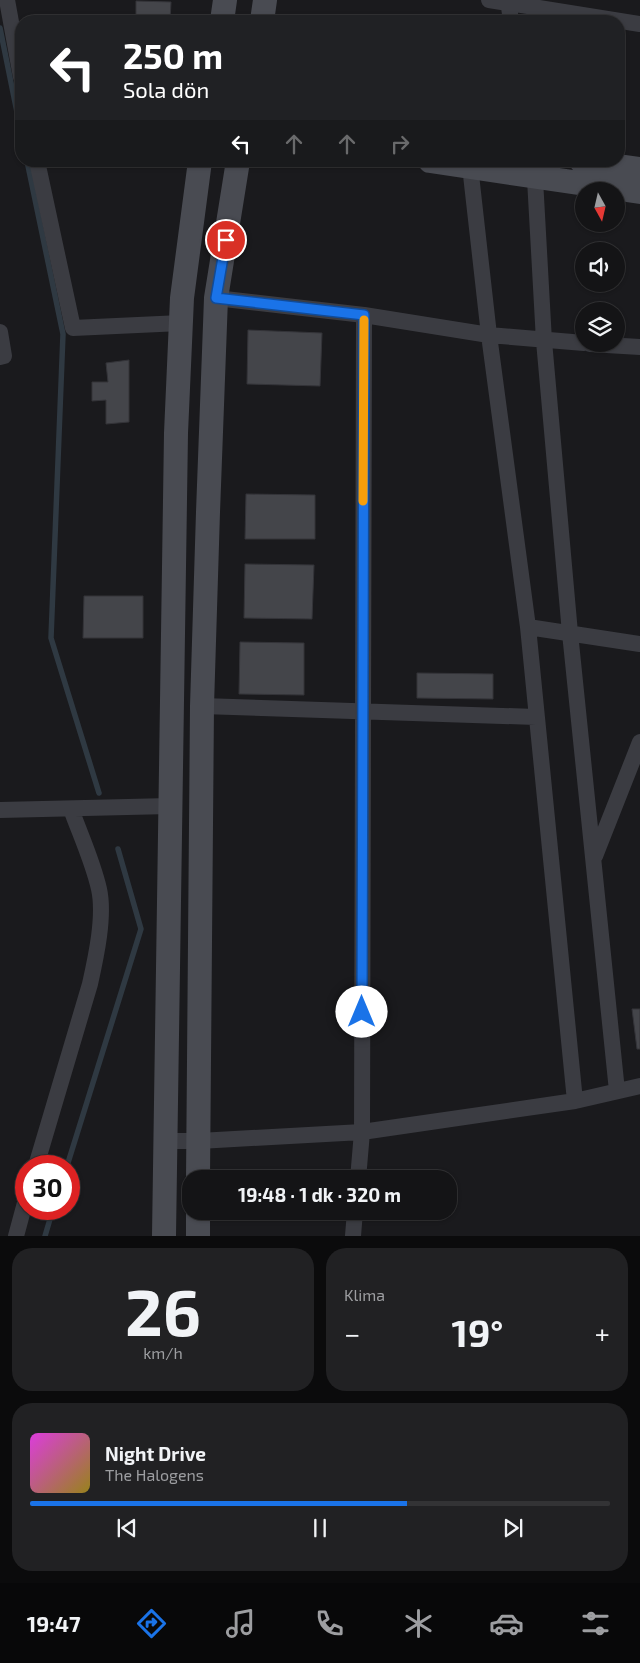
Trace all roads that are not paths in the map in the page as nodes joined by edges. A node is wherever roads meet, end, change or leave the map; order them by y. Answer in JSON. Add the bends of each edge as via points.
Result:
{"nodes":[{"id":1,"x":7,"y":0,"type":"edge"},
{"id":2,"x":225,"y":0,"type":"edge"},
{"id":3,"x":265,"y":0,"type":"edge"},
{"id":4,"x":489,"y":0,"type":"edge"},
{"id":5,"x":508,"y":2,"type":"edge"},
{"id":6,"x":223,"y":15,"type":"edge"},
{"id":7,"x":263,"y":15,"type":"edge"},
{"id":8,"x":510,"y":15,"type":"edge"},
{"id":9,"x":586,"y":15,"type":"edge"},
{"id":10,"x":625,"y":22,"type":"edge"},
{"id":11,"x":640,"y":24,"type":"edge"},
{"id":12,"x":15,"y":44,"type":"edge"},
{"id":13,"x":38,"y":167,"type":"edge"},
{"id":14,"x":199,"y":167,"type":"edge"},
{"id":15,"x":237,"y":167,"type":"edge"},
{"id":16,"x":470,"y":167,"type":"edge"},
{"id":17,"x":502,"y":167,"type":"edge"},
{"id":18,"x":620,"y":167,"type":"edge"},
{"id":19,"x":534,"y":168,"type":"edge"},
{"id":20,"x":640,"y":170,"type":"edge"},
{"id":21,"x":640,"y":192,"type":"edge"},
{"id":22,"x":216,"y":298,"type":"junction"},
{"id":23,"x":364,"y":315,"type":"junction"},
{"id":24,"x":181,"y":323,"type":"junction"},
{"id":25,"x":0,"y":332,"type":"edge"},
{"id":26,"x":489,"y":335,"type":"junction"},
{"id":27,"x":544,"y":340,"type":"junction"},
{"id":28,"x":575,"y":342,"type":"edge"},
{"id":29,"x":625,"y":346,"type":"edge"},
{"id":30,"x":640,"y":347,"type":"edge"},
{"id":31,"x":0,"y":357,"type":"edge"},
{"id":32,"x":528,"y":627,"type":"junction"},
{"id":33,"x":570,"y":634,"type":"junction"},
{"id":34,"x":640,"y":644,"type":"edge"},
{"id":35,"x":202,"y":706,"type":"junction"},
{"id":36,"x":363,"y":712,"type":"junction"},
{"id":37,"x":536,"y":718,"type":"junction"},
{"id":38,"x":640,"y":742,"type":"edge"},
{"id":39,"x":170,"y":806,"type":"junction"},
{"id":40,"x":72,"y":808,"type":"junction"},
{"id":41,"x":0,"y":810,"type":"edge"},
{"id":42,"x":594,"y":858,"type":"junction"},
{"id":43,"x":640,"y":1086,"type":"edge"},
{"id":44,"x":617,"y":1092,"type":"junction"},
{"id":45,"x":574,"y":1101,"type":"junction"},
{"id":46,"x":362,"y":1132,"type":"junction"},
{"id":47,"x":166,"y":1141,"type":"junction"},
{"id":48,"x":199,"y":1141,"type":"junction"},
{"id":49,"x":39,"y":1155,"type":"edge"},
{"id":50,"x":198,"y":1170,"type":"edge"},
{"id":51,"x":359,"y":1170,"type":"edge"},
{"id":52,"x":20,"y":1220,"type":"edge"},
{"id":53,"x":198,"y":1220,"type":"edge"},
{"id":54,"x":355,"y":1220,"type":"edge"},
{"id":55,"x":16,"y":1236,"type":"edge"},
{"id":56,"x":164,"y":1236,"type":"edge"},
{"id":57,"x":198,"y":1236,"type":"edge"},
{"id":58,"x":354,"y":1236,"type":"edge"}],
"edges":[{"from":1,"to":12,"type":"street"},
{"from":2,"to":6,"type":"main road"},
{"from":3,"to":7,"type":"main road"},
{"from":4,"to":5,"type":"street"},
{"from":5,"to":8,"type":"street"},
{"from":5,"to":9,"type":"street"},
{"from":10,"to":11,"type":"street"},
{"from":13,"to":24,"type":"street","via":[[73,328]]},
{"from":14,"to":24,"type":"main road"},
{"from":15,"to":22,"type":"main road"},
{"from":16,"to":26,"type":"street"},
{"from":17,"to":19,"type":"main road"},
{"from":18,"to":20,"type":"main road"},
{"from":19,"to":21,"type":"main road"},
{"from":19,"to":27,"type":"street"},
{"from":22,"to":23,"type":"street"},
{"from":22,"to":35,"type":"main road"},
{"from":23,"to":26,"type":"street"},
{"from":23,"to":36,"type":"street"},
{"from":24,"to":39,"type":"main road"},
{"from":25,"to":31,"type":"street","via":[[4,356]]},
{"from":26,"to":27,"type":"street"},
{"from":26,"to":32,"type":"street"},
{"from":27,"to":28,"type":"street"},
{"from":27,"to":33,"type":"street"},
{"from":29,"to":30,"type":"street"},
{"from":32,"to":33,"type":"street"},
{"from":32,"to":37,"type":"street"},
{"from":33,"to":34,"type":"street"},
{"from":33,"to":42,"type":"street"},
{"from":35,"to":36,"type":"street"},
{"from":35,"to":48,"type":"main road"},
{"from":36,"to":37,"type":"street"},
{"from":36,"to":46,"type":"street"},
{"from":37,"to":45,"type":"street"},
{"from":38,"to":42,"type":"street"},
{"from":39,"to":40,"type":"street"},
{"from":39,"to":47,"type":"main road"},
{"from":40,"to":41,"type":"street"},
{"from":40,"to":49,"type":"street","via":[[100,890],[100,928],[90,984]]},
{"from":42,"to":44,"type":"street"},
{"from":43,"to":44,"type":"street"},
{"from":44,"to":45,"type":"street"},
{"from":45,"to":46,"type":"street"},
{"from":46,"to":48,"type":"street"},
{"from":46,"to":51,"type":"street"},
{"from":47,"to":48,"type":"street"},
{"from":47,"to":56,"type":"main road"},
{"from":48,"to":50,"type":"main road"},
{"from":52,"to":55,"type":"street"},
{"from":53,"to":57,"type":"main road"},
{"from":54,"to":58,"type":"street"}]}
